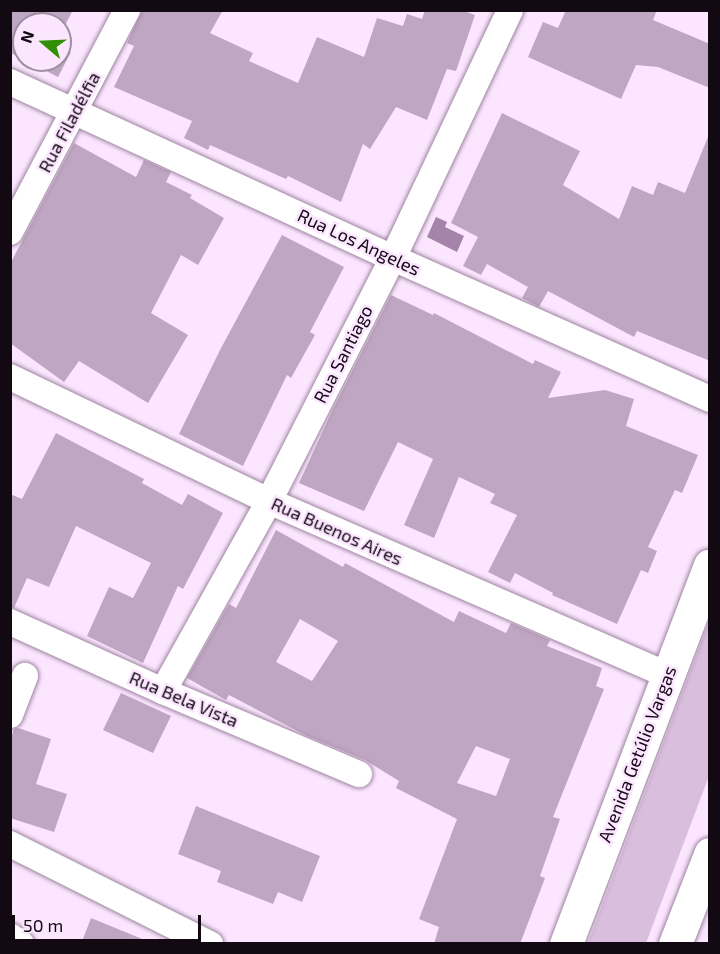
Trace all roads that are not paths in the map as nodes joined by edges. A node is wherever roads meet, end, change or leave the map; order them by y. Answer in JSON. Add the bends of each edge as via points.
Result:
{"nodes":[{"id":1,"x":127,"y":10,"type":"edge"},
{"id":2,"x":510,"y":10,"type":"edge"},
{"id":3,"x":10,"y":82,"type":"edge"},
{"id":4,"x":75,"y":111,"type":"junction"},
{"id":5,"x":10,"y":232,"type":"edge"},
{"id":6,"x":393,"y":258,"type":"junction"},
{"id":7,"x":10,"y":377,"type":"edge"},
{"id":8,"x":710,"y":399,"type":"edge"},
{"id":9,"x":269,"y":501,"type":"junction"},
{"id":10,"x":710,"y":565,"type":"edge"},
{"id":11,"x":10,"y":622,"type":"edge"},
{"id":12,"x":667,"y":675,"type":"junction"},
{"id":13,"x":25,"y":676,"type":"dead end"},
{"id":14,"x":163,"y":691,"type":"junction"},
{"id":15,"x":10,"y":715,"type":"edge"},
{"id":16,"x":359,"y":774,"type":"dead end"},
{"id":17,"x":10,"y":844,"type":"edge"},
{"id":18,"x":710,"y":854,"type":"edge"},
{"id":19,"x":10,"y":936,"type":"edge"},
{"id":20,"x":21,"y":944,"type":"edge"},
{"id":21,"x":210,"y":944,"type":"edge"},
{"id":22,"x":566,"y":944,"type":"edge"},
{"id":23,"x":675,"y":944,"type":"edge"}],
"edges":[{"from":1,"to":4,"type":"street","name":"Rua Filadélfia"},
{"from":2,"to":6,"type":"street","name":"Rua Santiago"},
{"from":3,"to":4,"type":"street","name":"Rua Los Angeles"},
{"from":4,"to":5,"type":"street","name":"Rua Filadélfia"},
{"from":4,"to":6,"type":"street","name":"Rua Los Angeles"},
{"from":6,"to":8,"type":"street","name":"Rua Los Angeles"},
{"from":6,"to":9,"type":"street","name":"Rua Santiago"},
{"from":7,"to":9,"type":"street","name":"Rua Buenos Aires"},
{"from":9,"to":12,"type":"street","name":"Rua Buenos Aires"},
{"from":9,"to":14,"type":"street","name":"Rua Santiago"},
{"from":10,"to":12,"type":"main road","name":"Avenida Getúlio Vargas"},
{"from":11,"to":14,"type":"street","name":"Rua Bela Vista"},
{"from":12,"to":22,"type":"main road","name":"Avenida Getúlio Vargas"},
{"from":13,"to":15,"type":"street"},
{"from":14,"to":16,"type":"street","name":"Rua Bela Vista"},
{"from":17,"to":21,"type":"street"},
{"from":18,"to":23,"type":"main road"},
{"from":19,"to":20,"type":"street"}]}
